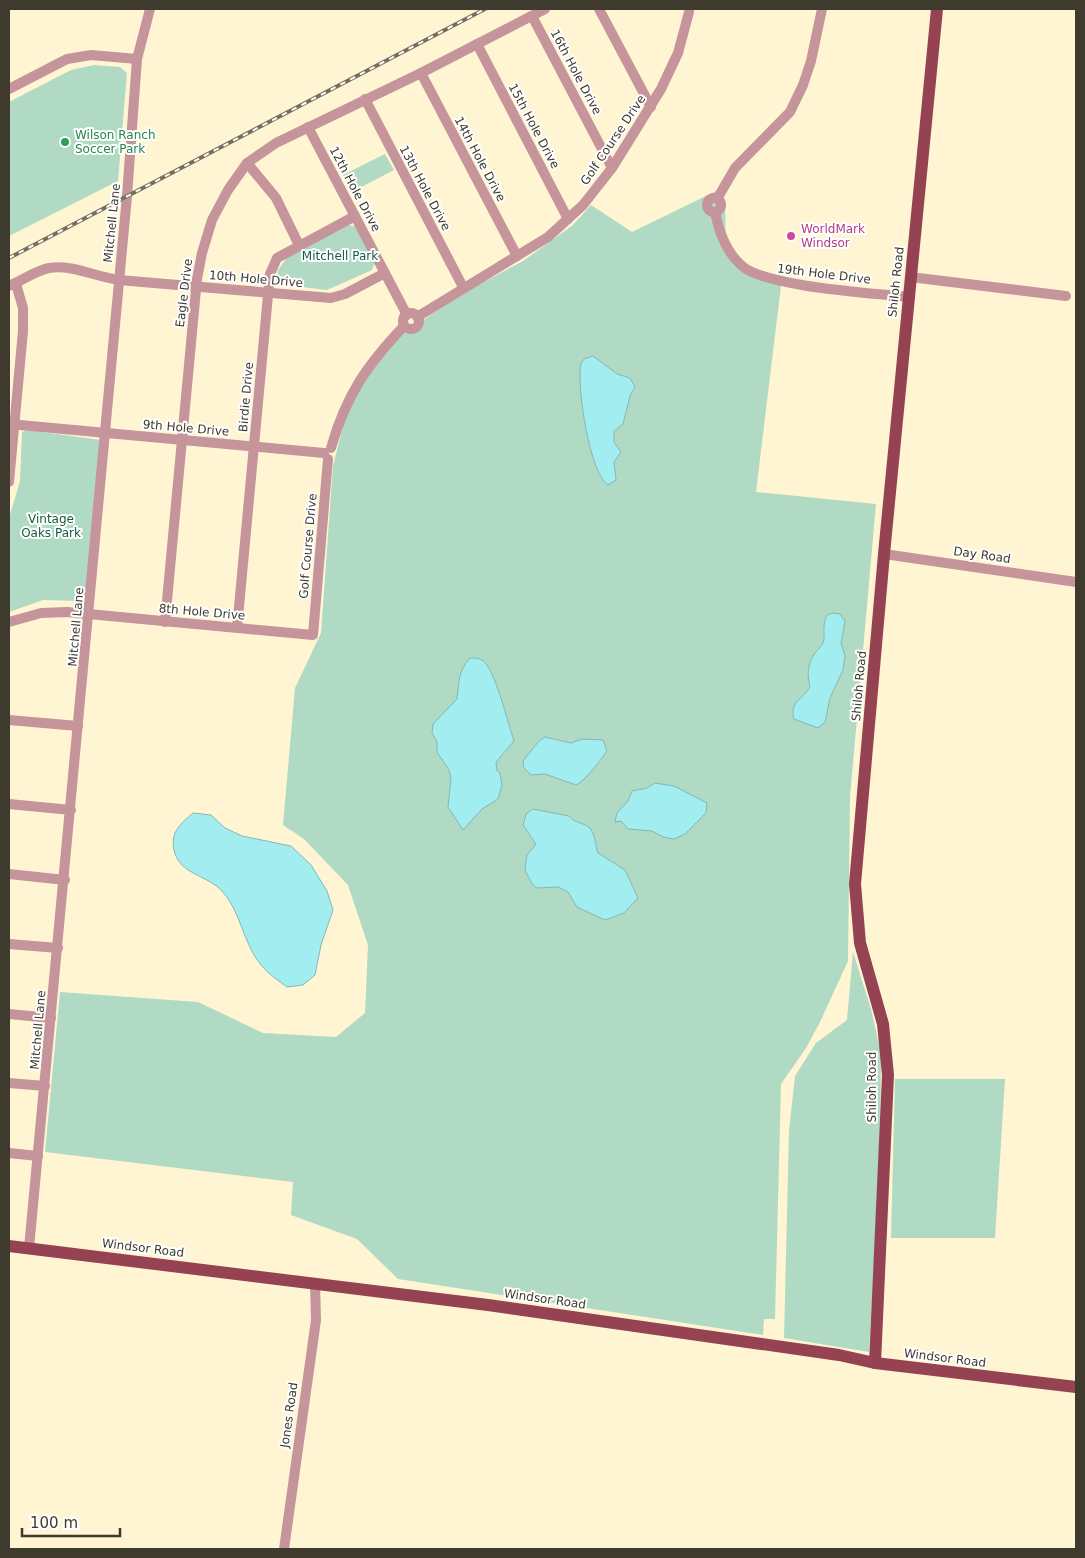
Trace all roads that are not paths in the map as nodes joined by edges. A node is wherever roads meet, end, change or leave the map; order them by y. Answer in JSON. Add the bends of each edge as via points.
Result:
{"nodes":[{"id":1,"x":150,"y":9,"type":"edge"},
{"id":2,"x":545,"y":9,"type":"edge"},
{"id":3,"x":599,"y":9,"type":"edge"},
{"id":4,"x":822,"y":9,"type":"edge"},
{"id":5,"x":937,"y":9,"type":"edge"},
{"id":6,"x":689,"y":10,"type":"edge"},
{"id":7,"x":532,"y":16,"type":"junction"},
{"id":8,"x":477,"y":44,"type":"junction"},
{"id":9,"x":136,"y":59,"type":"junction"},
{"id":10,"x":421,"y":74,"type":"junction"},
{"id":11,"x":9,"y":89,"type":"edge"},
{"id":12,"x":365,"y":99,"type":"junction"},
{"id":13,"x":651,"y":107,"type":"junction"},
{"id":14,"x":308,"y":127,"type":"junction"},
{"id":15,"x":248,"y":163,"type":"junction"},
{"id":16,"x":612,"y":168,"type":"junction"},
{"id":17,"x":355,"y":216,"type":"junction"},
{"id":18,"x":568,"y":219,"type":"junction"},
{"id":19,"x":298,"y":245,"type":"junction"},
{"id":20,"x":517,"y":256,"type":"junction"},
{"id":21,"x":385,"y":273,"type":"junction"},
{"id":22,"x":910,"y":278,"type":"junction"},
{"id":23,"x":118,"y":280,"type":"junction"},
{"id":24,"x":12,"y":285,"type":"edge"},
{"id":25,"x":196,"y":286,"type":"junction"},
{"id":26,"x":463,"y":287,"type":"junction"},
{"id":27,"x":268,"y":293,"type":"junction"},
{"id":28,"x":1066,"y":296,"type":"dead end"},
{"id":29,"x":908,"y":297,"type":"junction"},
{"id":30,"x":412,"y":316,"type":"junction"},
{"id":31,"x":11,"y":424,"type":"edge"},
{"id":32,"x":105,"y":433,"type":"junction"},
{"id":33,"x":182,"y":440,"type":"junction"},
{"id":34,"x":254,"y":446,"type":"junction"},
{"id":35,"x":328,"y":453,"type":"junction"},
{"id":36,"x":9,"y":482,"type":"edge"},
{"id":37,"x":884,"y":554,"type":"junction"},
{"id":38,"x":1076,"y":582,"type":"edge"},
{"id":39,"x":89,"y":614,"type":"junction"},
{"id":40,"x":9,"y":622,"type":"edge"},
{"id":41,"x":166,"y":622,"type":"junction"},
{"id":42,"x":237,"y":628,"type":"junction"},
{"id":43,"x":312,"y":635,"type":"joint"},
{"id":44,"x":9,"y":720,"type":"edge"},
{"id":45,"x":78,"y":726,"type":"junction"},
{"id":46,"x":9,"y":804,"type":"edge"},
{"id":47,"x":71,"y":810,"type":"junction"},
{"id":48,"x":9,"y":874,"type":"edge"},
{"id":49,"x":65,"y":880,"type":"junction"},
{"id":50,"x":9,"y":944,"type":"edge"},
{"id":51,"x":58,"y":948,"type":"junction"},
{"id":52,"x":9,"y":1014,"type":"edge"},
{"id":53,"x":51,"y":1018,"type":"junction"},
{"id":54,"x":9,"y":1083,"type":"edge"},
{"id":55,"x":45,"y":1086,"type":"junction"},
{"id":56,"x":9,"y":1153,"type":"edge"},
{"id":57,"x":38,"y":1156,"type":"junction"},
{"id":58,"x":9,"y":1246,"type":"edge"},
{"id":59,"x":29,"y":1248,"type":"junction"},
{"id":60,"x":315,"y":1284,"type":"junction"},
{"id":61,"x":875,"y":1363,"type":"junction"},
{"id":62,"x":1076,"y":1388,"type":"edge"},
{"id":63,"x":284,"y":1549,"type":"edge"}],
"edges":[{"from":1,"to":9,"type":"street","name":"Mitchell Lane"},
{"from":2,"to":7,"type":"street","name":"Eagle Drive"},
{"from":3,"to":13,"type":"street"},
{"from":4,"to":29,"type":"street","name":"19th Hole Drive","via":[[811,62],[790,112],[734,168],[717,199],[710,200],[707,205],[710,211],[715,212],[727,248],[750,272],[776,281]]},
{"from":5,"to":22,"type":"main road","name":"Shiloh Road"},
{"from":6,"to":13,"type":"street","name":"Golf Course Drive","via":[[678,53]]},
{"from":7,"to":8,"type":"street","name":"Eagle Drive"},
{"from":7,"to":16,"type":"street","name":"16th Hole Drive"},
{"from":8,"to":10,"type":"street","name":"Eagle Drive"},
{"from":8,"to":18,"type":"street","name":"15th Hole Drive"},
{"from":9,"to":11,"type":"street","via":[[91,54],[67,59]]},
{"from":9,"to":23,"type":"street","name":"Mitchell Lane","via":[[128,196]]},
{"from":10,"to":12,"type":"street","name":"Eagle Drive"},
{"from":10,"to":20,"type":"street","name":"14th Hole Drive"},
{"from":12,"to":14,"type":"street","name":"Eagle Drive"},
{"from":12,"to":26,"type":"street","name":"13th Hole Drive"},
{"from":13,"to":16,"type":"street","name":"Golf Course Drive"},
{"from":14,"to":15,"type":"street","name":"Eagle Drive","via":[[276,143]]},
{"from":14,"to":17,"type":"street","name":"12th Hole Drive"},
{"from":15,"to":19,"type":"street","via":[[276,198]]},
{"from":15,"to":25,"type":"street","name":"Eagle Drive","via":[[212,220]]},
{"from":16,"to":18,"type":"street","name":"Golf Course Drive","via":[[593,194]]},
{"from":17,"to":19,"type":"street","name":"Birdie Drive"},
{"from":17,"to":21,"type":"street","name":"12th Hole Drive"},
{"from":18,"to":20,"type":"street","name":"Golf Course Drive","via":[[548,238]]},
{"from":19,"to":27,"type":"street","name":"Birdie Drive","via":[[277,258],[270,274]]},
{"from":20,"to":26,"type":"street","name":"Golf Course Drive"},
{"from":21,"to":27,"type":"street","name":"10th Hole Drive","via":[[331,298]]},
{"from":21,"to":30,"type":"street","name":"12th Hole Drive"},
{"from":22,"to":28,"type":"street"},
{"from":22,"to":29,"type":"main road","name":"Shiloh Road"},
{"from":23,"to":24,"type":"street","name":"10th Hole Drive","via":[[71,268],[48,268]]},
{"from":23,"to":25,"type":"street","name":"10th Hole Drive"},
{"from":23,"to":32,"type":"street","name":"Mitchell Lane"},
{"from":24,"to":31,"type":"street","via":[[23,308],[23,331]]},
{"from":25,"to":27,"type":"street","name":"10th Hole Drive"},
{"from":25,"to":33,"type":"street","name":"Eagle Drive"},
{"from":26,"to":30,"type":"street","name":"Golf Course Drive"},
{"from":27,"to":34,"type":"street","name":"Birdie Drive"},
{"from":29,"to":37,"type":"main road","name":"Shiloh Road"},
{"from":30,"to":35,"type":"street","name":"Golf Course Drive","via":[[403,319],[404,326],[374,358],[354,388]]},
{"from":31,"to":32,"type":"street","name":"9th Hole Drive"},
{"from":31,"to":36,"type":"street"},
{"from":32,"to":33,"type":"street","name":"9th Hole Drive"},
{"from":32,"to":39,"type":"street","name":"Mitchell Lane"},
{"from":33,"to":34,"type":"street","name":"9th Hole Drive"},
{"from":33,"to":41,"type":"street","name":"Eagle Drive"},
{"from":34,"to":35,"type":"street","name":"9th Hole Drive"},
{"from":34,"to":42,"type":"street","name":"Birdie Drive"},
{"from":35,"to":43,"type":"street","name":"Golf Course Drive"},
{"from":37,"to":38,"type":"street","name":"Day Road"},
{"from":37,"to":61,"type":"main road","name":"Shiloh Road","via":[[855,884],[860,943],[883,1024],[888,1075]]},
{"from":39,"to":40,"type":"street","name":"8th Hole Drive","via":[[41,613]]},
{"from":39,"to":41,"type":"street","name":"8th Hole Drive"},
{"from":39,"to":45,"type":"street","name":"Mitchell Lane"},
{"from":41,"to":42,"type":"street","name":"8th Hole Drive"},
{"from":42,"to":43,"type":"street","name":"8th Hole Drive"},
{"from":44,"to":45,"type":"street"},
{"from":45,"to":47,"type":"street","name":"Mitchell Lane"},
{"from":46,"to":47,"type":"street"},
{"from":47,"to":49,"type":"street","name":"Mitchell Lane"},
{"from":48,"to":49,"type":"street"},
{"from":49,"to":51,"type":"street","name":"Mitchell Lane"},
{"from":50,"to":51,"type":"street"},
{"from":51,"to":53,"type":"street","name":"Mitchell Lane"},
{"from":52,"to":53,"type":"street"},
{"from":53,"to":55,"type":"street","name":"Mitchell Lane"},
{"from":54,"to":55,"type":"street"},
{"from":55,"to":57,"type":"street","name":"Mitchell Lane"},
{"from":56,"to":57,"type":"street"},
{"from":57,"to":59,"type":"street","name":"Mitchell Lane"},
{"from":58,"to":59,"type":"main road","name":"Windsor Road"},
{"from":59,"to":60,"type":"main road","name":"Windsor Road"},
{"from":60,"to":61,"type":"main road","name":"Windsor Road","via":[[488,1305],[839,1355]]},
{"from":60,"to":63,"type":"street","name":"Jones Road","via":[[316,1320]]},
{"from":61,"to":62,"type":"main road","name":"Windsor Road"}]}
